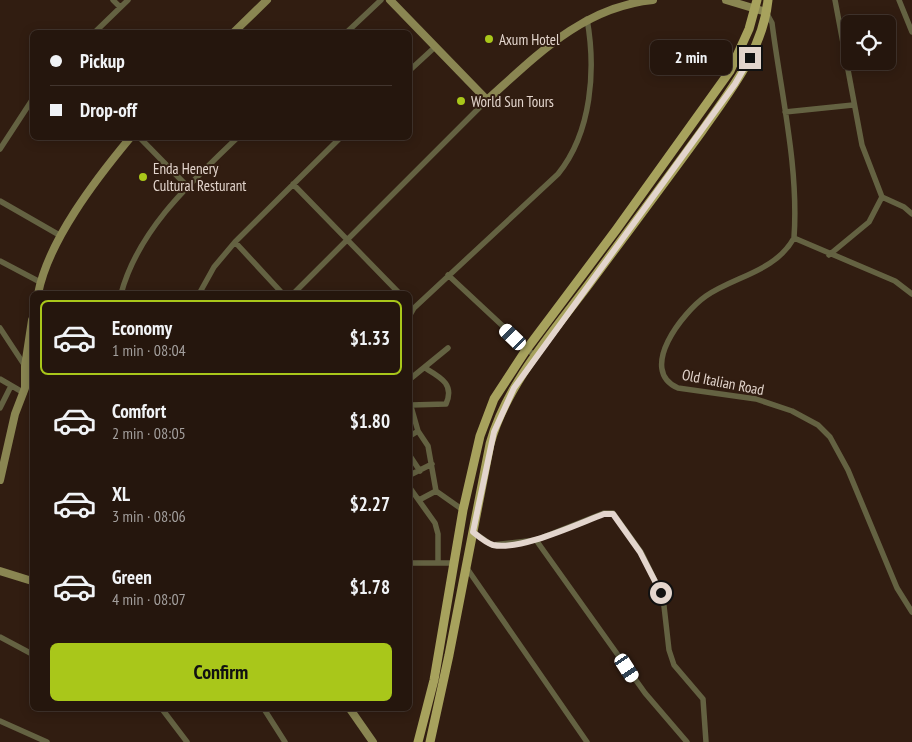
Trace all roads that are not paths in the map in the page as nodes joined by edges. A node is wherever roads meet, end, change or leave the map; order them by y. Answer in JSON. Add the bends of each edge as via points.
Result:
{"nodes":[{"id":1,"x":113,"y":0,"type":"edge"},
{"id":2,"x":128,"y":0,"type":"edge"},
{"id":3,"x":267,"y":0,"type":"edge"},
{"id":4,"x":381,"y":0,"type":"edge"},
{"id":5,"x":390,"y":0,"type":"edge"},
{"id":6,"x":653,"y":0,"type":"edge"},
{"id":7,"x":726,"y":0,"type":"edge"},
{"id":8,"x":768,"y":0,"type":"edge"},
{"id":9,"x":835,"y":0,"type":"edge"},
{"id":10,"x":898,"y":0,"type":"edge"},
{"id":11,"x":624,"y":3,"type":"edge"},
{"id":12,"x":756,"y":4,"type":"edge"},
{"id":13,"x":120,"y":7,"type":"junction"},
{"id":14,"x":766,"y":12,"type":"junction"},
{"id":15,"x":587,"y":19,"type":"junction"},
{"id":16,"x":97,"y":30,"type":"edge"},
{"id":17,"x":236,"y":30,"type":"edge"},
{"id":18,"x":349,"y":30,"type":"edge"},
{"id":19,"x":912,"y":32,"type":"edge"},
{"id":20,"x":435,"y":46,"type":"junction"},
{"id":21,"x":412,"y":68,"type":"edge"},
{"id":22,"x":488,"y":100,"type":"junction"},
{"id":23,"x":30,"y":103,"type":"edge"},
{"id":24,"x":853,"y":105,"type":"junction"},
{"id":25,"x":785,"y":112,"type":"junction"},
{"id":26,"x":128,"y":140,"type":"edge"},
{"id":27,"x":142,"y":140,"type":"edge"},
{"id":28,"x":235,"y":140,"type":"edge"},
{"id":29,"x":338,"y":140,"type":"edge"},
{"id":30,"x":0,"y":149,"type":"edge"},
{"id":31,"x":293,"y":184,"type":"junction"},
{"id":32,"x":187,"y":186,"type":"junction"},
{"id":33,"x":882,"y":197,"type":"junction"},
{"id":34,"x":0,"y":201,"type":"edge"},
{"id":35,"x":912,"y":214,"type":"edge"},
{"id":36,"x":61,"y":236,"type":"junction"},
{"id":37,"x":794,"y":238,"type":"junction"},
{"id":38,"x":348,"y":241,"type":"junction"},
{"id":39,"x":235,"y":242,"type":"junction"},
{"id":40,"x":830,"y":255,"type":"junction"},
{"id":41,"x":0,"y":261,"type":"edge"},
{"id":42,"x":448,"y":275,"type":"junction"},
{"id":43,"x":40,"y":282,"type":"junction"},
{"id":44,"x":38,"y":291,"type":"edge"},
{"id":45,"x":122,"y":291,"type":"edge"},
{"id":46,"x":201,"y":291,"type":"edge"},
{"id":47,"x":280,"y":291,"type":"edge"},
{"id":48,"x":296,"y":291,"type":"edge"},
{"id":49,"x":397,"y":291,"type":"edge"},
{"id":50,"x":912,"y":294,"type":"edge"},
{"id":51,"x":412,"y":306,"type":"edge"},
{"id":52,"x":0,"y":328,"type":"edge"},
{"id":53,"x":30,"y":335,"type":"edge"},
{"id":54,"x":448,"y":348,"type":"dead end"},
{"id":55,"x":526,"y":350,"type":"junction"},
{"id":56,"x":536,"y":358,"type":"junction"},
{"id":57,"x":26,"y":366,"type":"junction"},
{"id":58,"x":425,"y":368,"type":"junction"},
{"id":59,"x":412,"y":378,"type":"edge"},
{"id":60,"x":30,"y":379,"type":"edge"},
{"id":61,"x":0,"y":380,"type":"edge"},
{"id":62,"x":11,"y":386,"type":"junction"},
{"id":63,"x":24,"y":393,"type":"junction"},
{"id":64,"x":412,"y":404,"type":"edge"},
{"id":65,"x":0,"y":408,"type":"edge"},
{"id":66,"x":412,"y":411,"type":"edge"},
{"id":67,"x":418,"y":431,"type":"junction"},
{"id":68,"x":412,"y":435,"type":"edge"},
{"id":69,"x":412,"y":459,"type":"edge"},
{"id":70,"x":432,"y":464,"type":"junction"},
{"id":71,"x":420,"y":471,"type":"junction"},
{"id":72,"x":412,"y":474,"type":"edge"},
{"id":73,"x":0,"y":480,"type":"edge"},
{"id":74,"x":412,"y":491,"type":"edge"},
{"id":75,"x":436,"y":491,"type":"junction"},
{"id":76,"x":419,"y":500,"type":"junction"},
{"id":77,"x":463,"y":510,"type":"junction"},
{"id":78,"x":473,"y":532,"type":"junction"},
{"id":79,"x":536,"y":540,"type":"junction"},
{"id":80,"x":412,"y":563,"type":"edge"},
{"id":81,"x":454,"y":563,"type":"junction"},
{"id":82,"x":438,"y":564,"type":"junction"},
{"id":83,"x":465,"y":565,"type":"junction"},
{"id":84,"x":0,"y":571,"type":"edge"},
{"id":85,"x":30,"y":580,"type":"edge"},
{"id":86,"x":912,"y":612,"type":"edge"},
{"id":87,"x":0,"y":638,"type":"edge"},
{"id":88,"x":30,"y":653,"type":"edge"},
{"id":89,"x":439,"y":653,"type":"junction"},
{"id":90,"x":449,"y":655,"type":"junction"},
{"id":91,"x":434,"y":680,"type":"junction"},
{"id":92,"x":443,"y":682,"type":"junction"},
{"id":93,"x":162,"y":711,"type":"edge"},
{"id":94,"x":265,"y":711,"type":"edge"},
{"id":95,"x":351,"y":711,"type":"edge"},
{"id":96,"x":0,"y":721,"type":"edge"},
{"id":97,"x":182,"y":739,"type":"edge"},
{"id":98,"x":47,"y":742,"type":"edge"},
{"id":99,"x":187,"y":742,"type":"edge"},
{"id":100,"x":285,"y":742,"type":"edge"},
{"id":101,"x":373,"y":742,"type":"edge"},
{"id":102,"x":418,"y":742,"type":"edge"},
{"id":103,"x":430,"y":742,"type":"edge"},
{"id":104,"x":586,"y":742,"type":"edge"},
{"id":105,"x":687,"y":742,"type":"edge"},
{"id":106,"x":706,"y":742,"type":"edge"}],
"edges":[{"from":1,"to":13,"type":"street"},
{"from":2,"to":13,"type":"street"},
{"from":3,"to":17,"type":"street"},
{"from":4,"to":18,"type":"street"},
{"from":5,"to":20,"type":"street"},
{"from":6,"to":11,"type":"street"},
{"from":7,"to":12,"type":"street"},
{"from":8,"to":14,"type":"main road"},
{"from":9,"to":24,"type":"street"},
{"from":10,"to":19,"type":"street"},
{"from":11,"to":15,"type":"street"},
{"from":12,"to":14,"type":"street"},
{"from":12,"to":55,"type":"main road","via":[[730,71]]},
{"from":13,"to":16,"type":"street"},
{"from":14,"to":25,"type":"street","via":[[772,23]]},
{"from":14,"to":56,"type":"main road","via":[[756,46],[735,84]]},
{"from":15,"to":22,"type":"street","via":[[547,46]]},
{"from":15,"to":42,"type":"street","via":[[592,55],[585,117],[566,163]]},
{"from":20,"to":21,"type":"street"},
{"from":20,"to":22,"type":"street"},
{"from":22,"to":38,"type":"street"},
{"from":23,"to":30,"type":"street"},
{"from":24,"to":25,"type":"street"},
{"from":24,"to":33,"type":"street","via":[[862,145]]},
{"from":25,"to":37,"type":"street","via":[[795,190]]},
{"from":26,"to":36,"type":"street","via":[[87,193]]},
{"from":27,"to":32,"type":"street"},
{"from":28,"to":32,"type":"street"},
{"from":29,"to":31,"type":"street"},
{"from":31,"to":38,"type":"street"},
{"from":31,"to":39,"type":"street"},
{"from":32,"to":45,"type":"street","via":[[144,240]]},
{"from":33,"to":35,"type":"street"},
{"from":33,"to":40,"type":"street","via":[[869,222]]},
{"from":34,"to":36,"type":"street"},
{"from":36,"to":43,"type":"street"},
{"from":37,"to":40,"type":"street"},
{"from":37,"to":86,"type":"street","name":"Old Italian Road","via":[[773,261],[694,306],[664,350],[661,374],[678,388],[756,399],[792,411],[818,425],[830,437],[848,470],[897,588]]},
{"from":38,"to":48,"type":"street"},
{"from":38,"to":49,"type":"street"},
{"from":39,"to":46,"type":"street","via":[[214,267]]},
{"from":39,"to":47,"type":"street"},
{"from":40,"to":50,"type":"street","via":[[894,281]]},
{"from":41,"to":43,"type":"street"},
{"from":42,"to":51,"type":"street"},
{"from":42,"to":55,"type":"street"},
{"from":43,"to":44,"type":"street"},
{"from":52,"to":57,"type":"street"},
{"from":53,"to":57,"type":"street"},
{"from":54,"to":58,"type":"street"},
{"from":55,"to":56,"type":"street"},
{"from":55,"to":77,"type":"main road","via":[[500,388],[486,417]]},
{"from":56,"to":78,"type":"main road","via":[[514,388],[498,420],[490,444]]},
{"from":57,"to":60,"type":"street"},
{"from":58,"to":59,"type":"street"},
{"from":58,"to":64,"type":"street","via":[[444,379],[449,388],[448,399],[446,404]]},
{"from":60,"to":63,"type":"street"},
{"from":61,"to":62,"type":"street"},
{"from":62,"to":63,"type":"street"},
{"from":62,"to":65,"type":"street"},
{"from":63,"to":73,"type":"street","via":[[14,414]]},
{"from":66,"to":67,"type":"street"},
{"from":67,"to":68,"type":"street"},
{"from":67,"to":70,"type":"street","via":[[428,446]]},
{"from":69,"to":71,"type":"street"},
{"from":70,"to":71,"type":"street"},
{"from":70,"to":75,"type":"street"},
{"from":71,"to":72,"type":"street"},
{"from":74,"to":76,"type":"street"},
{"from":75,"to":76,"type":"street"},
{"from":75,"to":77,"type":"street"},
{"from":76,"to":82,"type":"street","via":[[435,523]]},
{"from":77,"to":81,"type":"main road"},
{"from":78,"to":79,"type":"street","via":[[492,545]]},
{"from":78,"to":83,"type":"main road"},
{"from":79,"to":105,"type":"street","via":[[645,693]]},
{"from":79,"to":106,"type":"street","via":[[604,514],[613,514],[640,552],[661,593],[674,665],[703,699]]},
{"from":80,"to":82,"type":"street"},
{"from":81,"to":82,"type":"street"},
{"from":81,"to":89,"type":"main road"},
{"from":83,"to":90,"type":"main road"},
{"from":83,"to":104,"type":"street"},
{"from":84,"to":85,"type":"street"},
{"from":87,"to":88,"type":"street"},
{"from":89,"to":90,"type":"main road"},
{"from":89,"to":91,"type":"main road"},
{"from":90,"to":92,"type":"main road"},
{"from":91,"to":92,"type":"main road"},
{"from":91,"to":102,"type":"main road"},
{"from":92,"to":103,"type":"main road"},
{"from":93,"to":97,"type":"street"},
{"from":94,"to":100,"type":"street"},
{"from":95,"to":101,"type":"street"},
{"from":96,"to":98,"type":"street"},
{"from":97,"to":99,"type":"street"}]}
